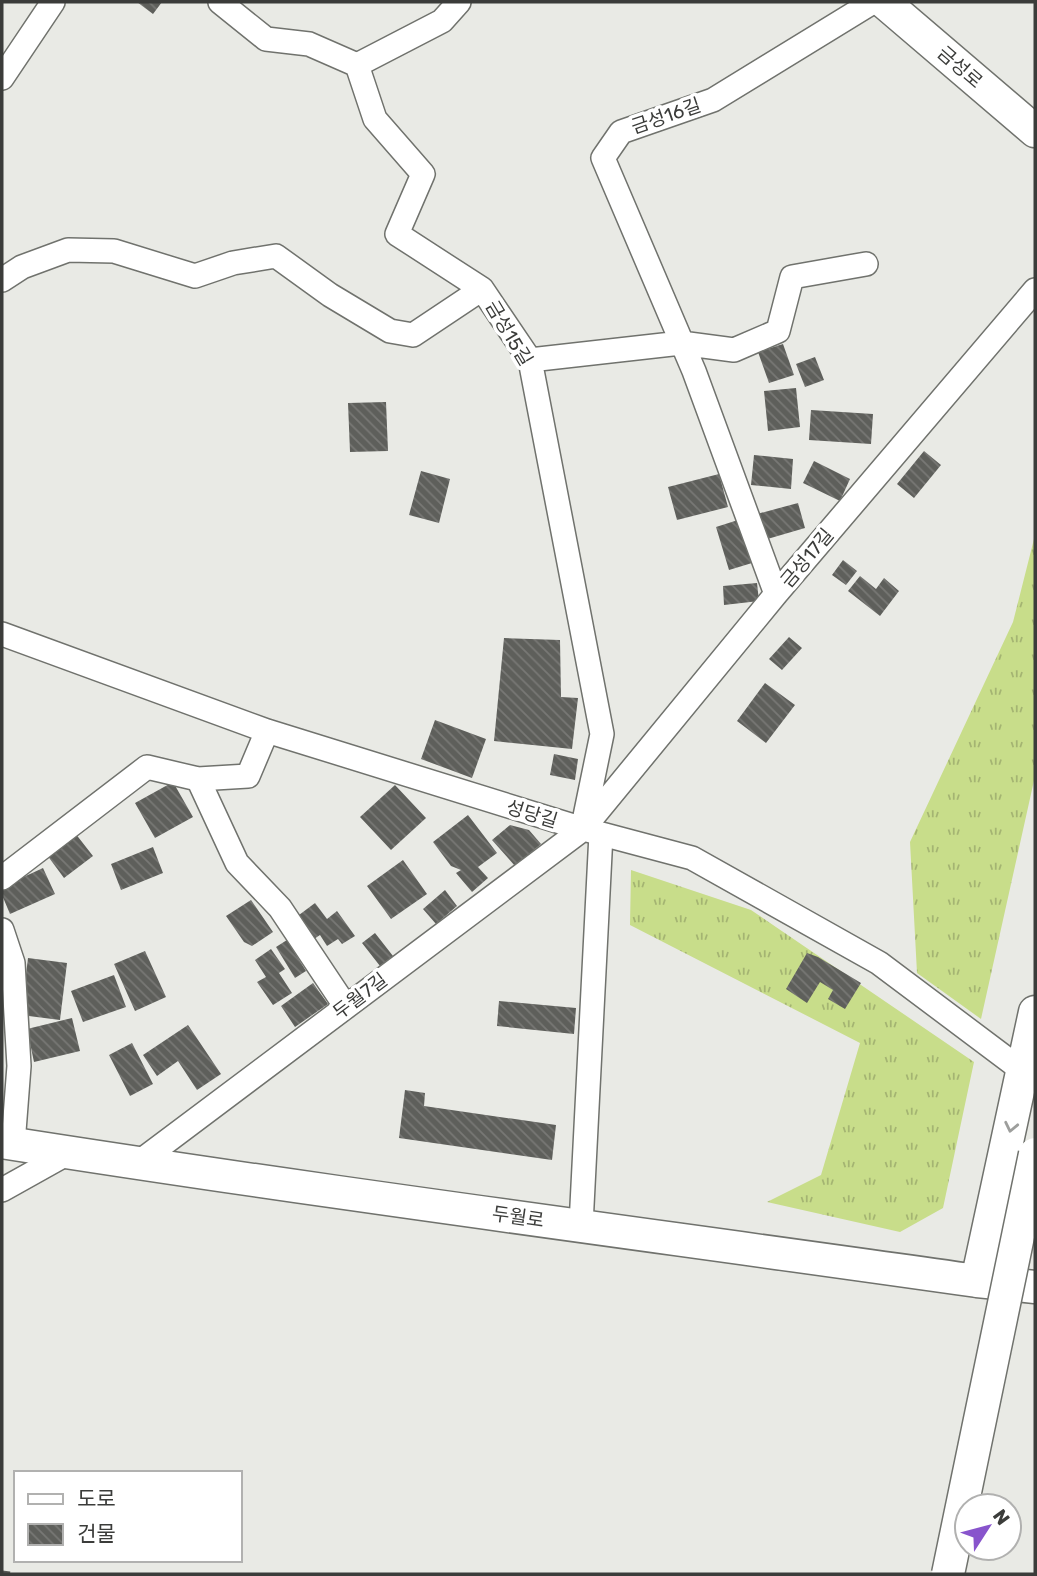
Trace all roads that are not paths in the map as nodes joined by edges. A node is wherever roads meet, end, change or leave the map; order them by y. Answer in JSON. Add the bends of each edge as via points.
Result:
{"nodes":[{"id":1,"x":53,"y":2,"type":"edge"},
{"id":2,"x":220,"y":2,"type":"edge"},
{"id":3,"x":459,"y":2,"type":"edge"},
{"id":4,"x":873,"y":2,"type":"edge"},
{"id":5,"x":884,"y":2,"type":"edge"},
{"id":6,"x":357,"y":65,"type":"junction"},
{"id":7,"x":2,"y":78,"type":"edge"},
{"id":8,"x":1035,"y":131,"type":"edge"},
{"id":9,"x":866,"y":264,"type":"dead end"},
{"id":10,"x":2,"y":280,"type":"edge"},
{"id":11,"x":482,"y":289,"type":"junction"},
{"id":12,"x":1035,"y":289,"type":"edge"},
{"id":13,"x":681,"y":343,"type":"junction"},
{"id":14,"x":530,"y":360,"type":"junction"},
{"id":15,"x":776,"y":594,"type":"junction"},
{"id":16,"x":2,"y":634,"type":"edge"},
{"id":17,"x":267,"y":731,"type":"junction"},
{"id":18,"x":198,"y":779,"type":"junction"},
{"id":19,"x":592,"y":832,"type":"junction"},
{"id":20,"x":2,"y":878,"type":"edge"},
{"id":21,"x":2,"y":930,"type":"edge"},
{"id":22,"x":346,"y":1007,"type":"junction"},
{"id":23,"x":1035,"y":1012,"type":"edge"},
{"id":24,"x":10,"y":1062,"type":"edge"},
{"id":25,"x":1023,"y":1071,"type":"junction"},
{"id":26,"x":8,"y":1143,"type":"edge"},
{"id":27,"x":70,"y":1152,"type":"junction"},
{"id":28,"x":1035,"y":1154,"type":"edge"},
{"id":29,"x":138,"y":1163,"type":"junction"},
{"id":30,"x":2,"y":1190,"type":"edge"},
{"id":31,"x":581,"y":1226,"type":"junction"},
{"id":32,"x":1033,"y":1278,"type":"edge"},
{"id":33,"x":977,"y":1281,"type":"junction"},
{"id":34,"x":948,"y":1574,"type":"edge"}],
"edges":[{"from":1,"to":7,"type":"street"},
{"from":2,"to":6,"type":"street","via":[[266,39],[309,44]]},
{"from":3,"to":6,"type":"street","via":[[442,20]]},
{"from":4,"to":13,"type":"street","name":"금성16길","via":[[713,100],[621,132],[603,158]]},
{"from":5,"to":8,"type":"main road","name":"금성로"},
{"from":6,"to":11,"type":"street","name":"금성15길","via":[[375,119],[423,174],[397,234]]},
{"from":9,"to":13,"type":"street","via":[[792,277],[778,331],[734,350]]},
{"from":10,"to":11,"type":"street","via":[[22,267],[68,250],[114,251],[195,276],[233,263],[276,256],[390,331],[413,335]]},
{"from":11,"to":14,"type":"street","name":"금성15길"},
{"from":12,"to":15,"type":"street","name":"금성17길"},
{"from":13,"to":14,"type":"street"},
{"from":13,"to":15,"type":"street","name":"금성16길"},
{"from":14,"to":19,"type":"street","name":"금성15길","via":[[602,734]]},
{"from":15,"to":19,"type":"street","name":"금성17길"},
{"from":16,"to":17,"type":"street","name":"성당길"},
{"from":17,"to":18,"type":"street","via":[[248,776]]},
{"from":17,"to":19,"type":"street","name":"성당길"},
{"from":18,"to":20,"type":"street","via":[[147,767]]},
{"from":18,"to":22,"type":"street","via":[[237,863],[280,908]]},
{"from":19,"to":22,"type":"street","name":"두월7길"},
{"from":19,"to":25,"type":"street","name":"성당길","via":[[692,858],[879,964]]},
{"from":19,"to":31,"type":"street","name":"금성15길"},
{"from":21,"to":24,"type":"street","via":[[13,963]]},
{"from":22,"to":29,"type":"street","name":"두월7길"},
{"from":23,"to":25,"type":"main road"},
{"from":24,"to":26,"type":"street"},
{"from":25,"to":33,"type":"main road","one_way":true},
{"from":26,"to":27,"type":"main road","name":"두월로"},
{"from":27,"to":29,"type":"main road","name":"두월로"},
{"from":27,"to":30,"type":"street"},
{"from":28,"to":34,"type":"main road","bridge":true},
{"from":29,"to":31,"type":"main road","name":"두월로"},
{"from":31,"to":33,"type":"main road","name":"두월로"},
{"from":32,"to":33,"type":"main road","name":"두월로"}]}
